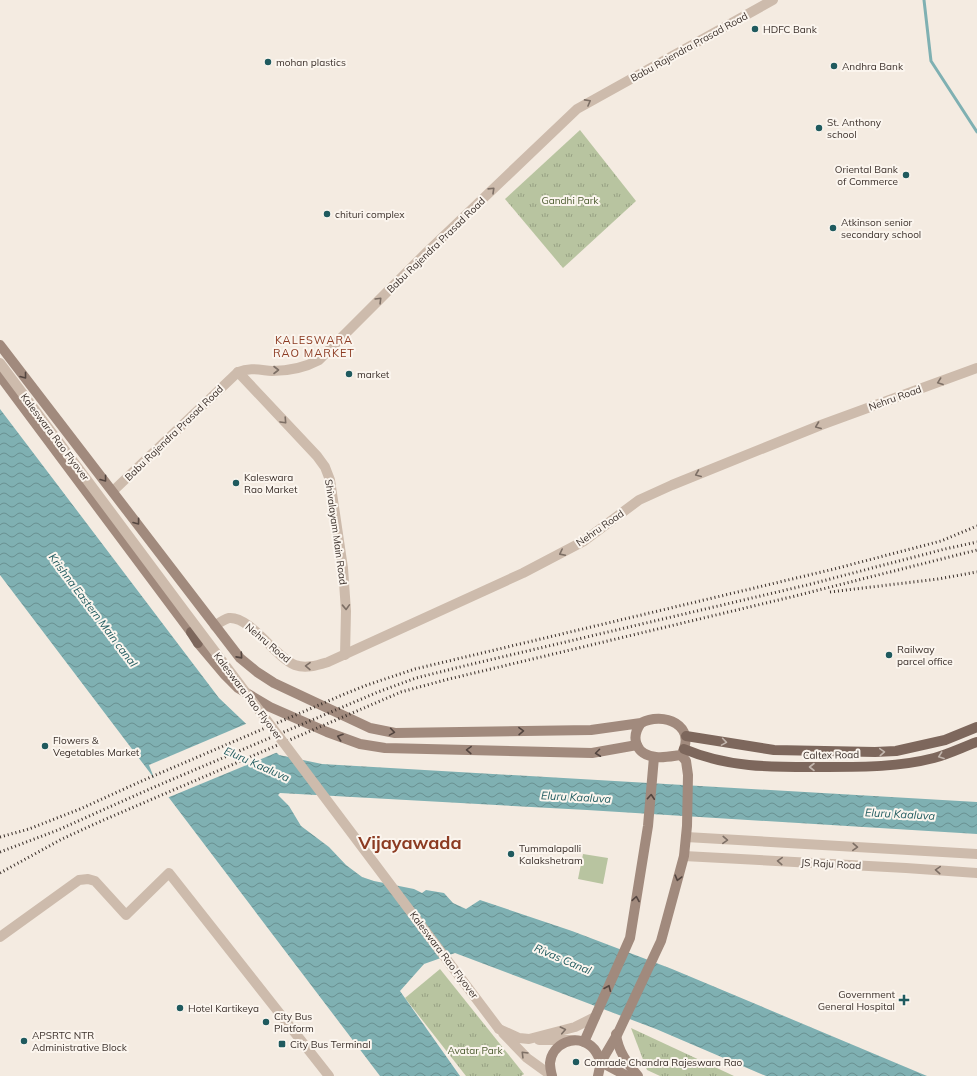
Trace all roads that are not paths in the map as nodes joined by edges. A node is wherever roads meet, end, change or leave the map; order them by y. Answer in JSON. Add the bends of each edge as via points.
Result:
{"nodes":[{"id":1,"x":773,"y":0,"type":"edge"},
{"id":2,"x":0,"y":345,"type":"edge"},
{"id":3,"x":0,"y":363,"type":"edge"},
{"id":4,"x":977,"y":368,"type":"edge"},
{"id":5,"x":238,"y":372,"type":"junction"},
{"id":6,"x":0,"y":376,"type":"edge"},
{"id":7,"x":113,"y":491,"type":"junction"},
{"id":8,"x":97,"y":505,"type":"junction"},
{"id":9,"x":215,"y":626,"type":"junction"},
{"id":10,"x":345,"y":655,"type":"junction"},
{"id":11,"x":641,"y":723,"type":"junction"},
{"id":12,"x":977,"y":727,"type":"edge"},
{"id":13,"x":686,"y":736,"type":"junction"},
{"id":14,"x":977,"y":742,"type":"edge"},
{"id":15,"x":637,"y":745,"type":"junction"},
{"id":16,"x":682,"y":752,"type":"junction"},
{"id":17,"x":654,"y":757,"type":"junction"},
{"id":18,"x":686,"y":838,"type":"junction"},
{"id":19,"x":977,"y":854,"type":"edge"},
{"id":20,"x":684,"y":856,"type":"junction"},
{"id":21,"x":977,"y":873,"type":"edge"},
{"id":22,"x":0,"y":937,"type":"edge"},
{"id":23,"x":594,"y":1020,"type":"junction"},
{"id":24,"x":499,"y":1028,"type":"junction"},
{"id":25,"x":617,"y":1034,"type":"junction"},
{"id":26,"x":529,"y":1039,"type":"junction"},
{"id":27,"x":574,"y":1040,"type":"junction"},
{"id":28,"x":584,"y":1042,"type":"junction"},
{"id":29,"x":601,"y":1062,"type":"junction"},
{"id":30,"x":536,"y":1065,"type":"junction"},
{"id":31,"x":329,"y":1076,"type":"edge"},
{"id":32,"x":538,"y":1076,"type":"edge"},
{"id":33,"x":552,"y":1076,"type":"edge"},
{"id":34,"x":598,"y":1076,"type":"edge"},
{"id":35,"x":626,"y":1076,"type":"edge"},
{"id":36,"x":638,"y":1076,"type":"edge"}],
"edges":[{"from":5,"to":1,"type":"street","name":"Babu Rajendra Prasad Road","one_way":true,"via":[[246,369],[290,370],[308,366],[319,360],[577,108]]},
{"from":2,"to":7,"type":"main road","one_way":true},
{"from":3,"to":24,"type":"street","name":"Kaleswara Rao Flyover","bridge":true},
{"from":4,"to":10,"type":"street","name":"Nehru Road","one_way":true,"via":[[672,484],[639,500],[584,541],[523,573]]},
{"from":5,"to":7,"type":"street","name":"Babu Rajendra Prasad Road"},
{"from":5,"to":10,"type":"street","name":"Shivalayam Main Road","one_way":true,"via":[[317,456],[330,480],[343,568],[346,611]]},
{"from":6,"to":8,"type":"main road"},
{"from":7,"to":8,"type":"main road"},
{"from":7,"to":9,"type":"main road","one_way":true},
{"from":15,"to":8,"type":"main road","one_way":true,"via":[[592,753],[385,748],[360,744],[326,732],[270,707],[238,688],[198,643]]},
{"from":10,"to":9,"type":"street","name":"Nehru Road","one_way":true,"via":[[313,667],[296,666],[240,620],[228,618]]},
{"from":9,"to":11,"type":"main road","one_way":true,"via":[[240,658],[257,672],[274,683],[370,728],[395,733],[591,730]]},
{"from":11,"to":13,"type":"main road","via":[[648,719],[670,721],[681,727]]},
{"from":11,"to":15,"type":"main road","via":[[634,738]]},
{"from":13,"to":12,"type":"main road","name":"Caltex Road","one_way":true,"via":[[774,750],[875,752],[896,751],[945,740]]},
{"from":13,"to":16,"type":"main road"},
{"from":14,"to":16,"type":"main road","name":"Caltex Road","one_way":true,"via":[[936,758],[878,766],[746,765]]},
{"from":15,"to":17,"type":"main road","via":[[642,751]]},
{"from":16,"to":17,"type":"main road","via":[[670,757]]},
{"from":16,"to":18,"type":"main road","via":[[688,774]]},
{"from":23,"to":17,"type":"main road","one_way":true,"via":[[630,938],[648,826]]},
{"from":18,"to":19,"type":"street","name":"JS Raju Road","one_way":true},
{"from":18,"to":20,"type":"main road"},
{"from":21,"to":20,"type":"street","name":"JS Raju Road","one_way":true},
{"from":20,"to":25,"type":"main road","one_way":true,"via":[[661,941]]},
{"from":22,"to":31,"type":"street","via":[[78,880],[95,881],[126,915],[169,872]]},
{"from":26,"to":23,"type":"street","one_way":true,"via":[[575,1028]]},
{"from":23,"to":28,"type":"main road"},
{"from":24,"to":26,"type":"street","via":[[519,1038]]},
{"from":30,"to":24,"type":"street","name":"Kaleswara Rao Flyover","one_way":true},
{"from":25,"to":29,"type":"main road"},
{"from":25,"to":36,"type":"main road","via":[[620,1051]]},
{"from":26,"to":27,"type":"street"},
{"from":27,"to":28,"type":"main road"},
{"from":27,"to":33,"type":"main road","via":[[560,1045],[553,1054],[550,1064]]},
{"from":28,"to":29,"type":"main road","via":[[597,1053]]},
{"from":29,"to":34,"type":"main road"},
{"from":29,"to":35,"type":"main road"},
{"from":30,"to":32,"type":"street"},
{"from":30,"to":33,"type":"street","name":"Kaleswara Rao Flyover"}]}
